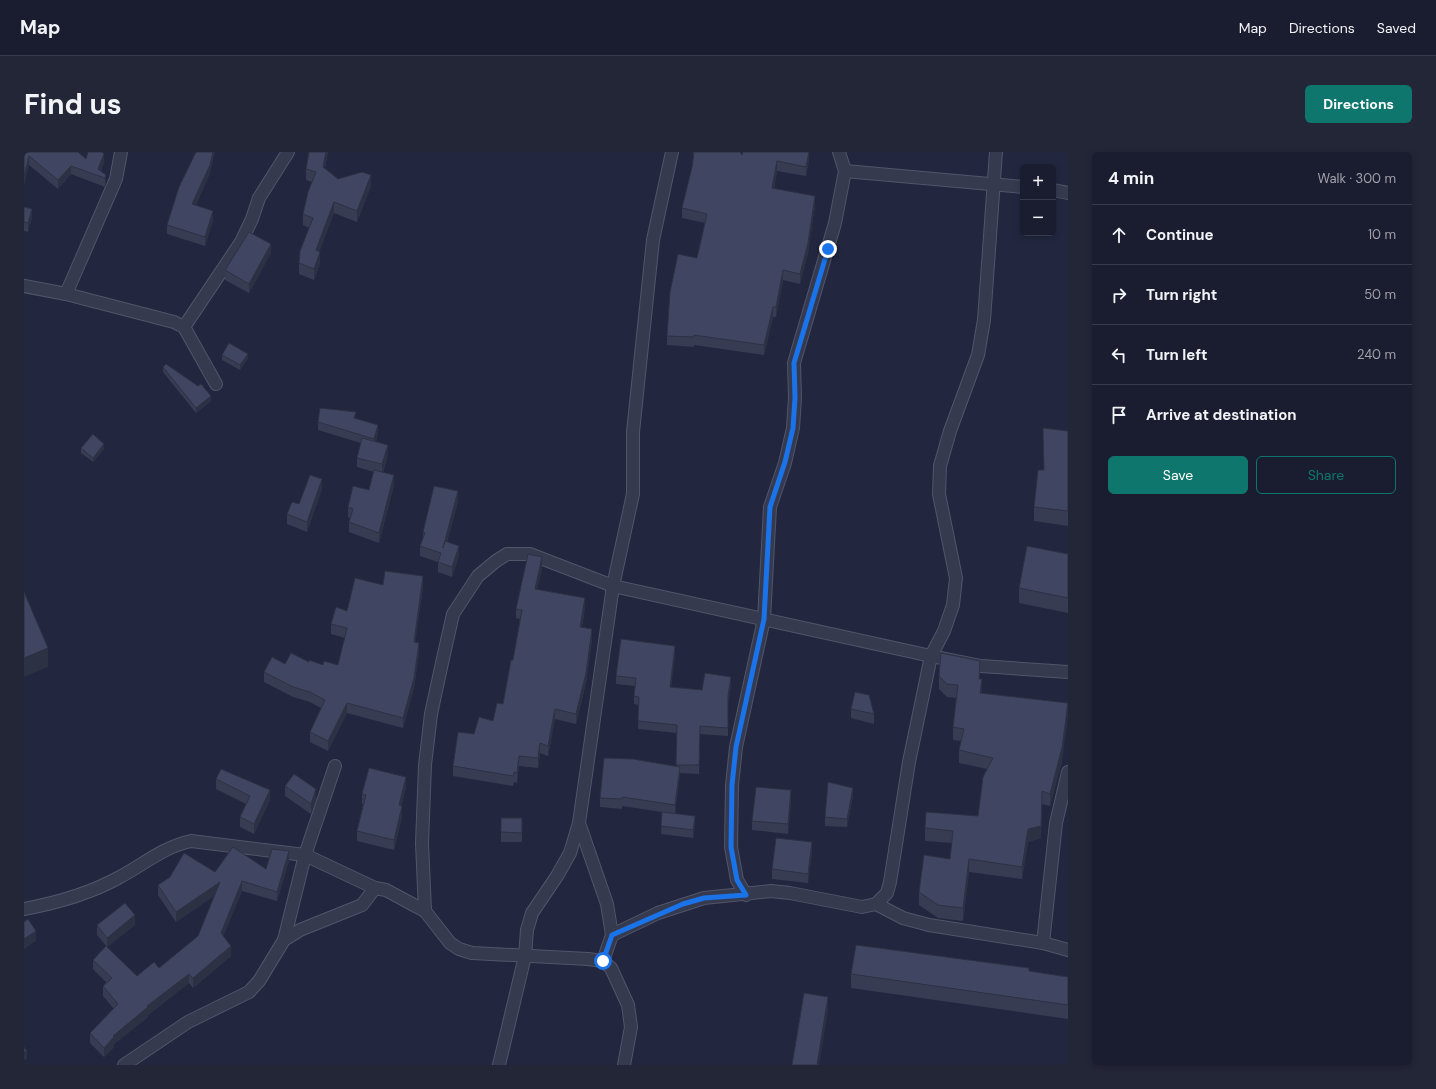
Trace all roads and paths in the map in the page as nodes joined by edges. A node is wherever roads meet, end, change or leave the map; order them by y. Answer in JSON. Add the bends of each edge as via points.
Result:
{"nodes":[{"id":1,"x":121,"y":152,"type":"edge"},
{"id":2,"x":288,"y":152,"type":"edge"},
{"id":3,"x":672,"y":152,"type":"edge"},
{"id":4,"x":840,"y":152,"type":"edge"},
{"id":5,"x":996,"y":152,"type":"edge"},
{"id":6,"x":845,"y":171,"type":"junction"},
{"id":7,"x":993,"y":184,"type":"junction"},
{"id":8,"x":1020,"y":187,"type":"edge"},
{"id":9,"x":1056,"y":191,"type":"edge"},
{"id":10,"x":1068,"y":193,"type":"edge"},
{"id":11,"x":24,"y":286,"type":"edge"},
{"id":12,"x":66,"y":294,"type":"junction"},
{"id":13,"x":184,"y":327,"type":"junction"},
{"id":14,"x":216,"y":384,"type":"dead end"},
{"id":15,"x":613,"y":586,"type":"junction"},
{"id":16,"x":764,"y":619,"type":"junction"},
{"id":17,"x":931,"y":656,"type":"junction"},
{"id":18,"x":1068,"y":672,"type":"edge"},
{"id":19,"x":335,"y":766,"type":"dead end"},
{"id":20,"x":1068,"y":772,"type":"edge"},
{"id":21,"x":580,"y":823,"type":"junction"},
{"id":22,"x":306,"y":855,"type":"junction"},
{"id":23,"x":375,"y":888,"type":"junction"},
{"id":24,"x":746,"y":895,"type":"junction"},
{"id":25,"x":876,"y":904,"type":"junction"},
{"id":26,"x":24,"y":909,"type":"edge"},
{"id":27,"x":424,"y":911,"type":"junction"},
{"id":28,"x":612,"y":935,"type":"junction"},
{"id":29,"x":284,"y":940,"type":"junction"},
{"id":30,"x":1043,"y":943,"type":"junction"},
{"id":31,"x":1068,"y":950,"type":"edge"},
{"id":32,"x":525,"y":956,"type":"junction"},
{"id":33,"x":603,"y":961,"type":"junction"},
{"id":34,"x":124,"y":1065,"type":"edge"},
{"id":35,"x":499,"y":1065,"type":"edge"},
{"id":36,"x":624,"y":1065,"type":"edge"}],
"edges":[{"from":1,"to":12,"type":"street","via":[[116,179]]},
{"from":2,"to":13,"type":"street","via":[[259,198],[241,242]]},
{"from":3,"to":15,"type":"street","via":[[653,240],[633,432],[633,494]]},
{"from":4,"to":6,"type":"street"},
{"from":5,"to":7,"type":"street"},
{"from":6,"to":7,"type":"street"},
{"from":6,"to":16,"type":"street","via":[[836,223],[794,363],[793,428],[770,507],[768,524]]},
{"from":7,"to":8,"type":"street"},
{"from":7,"to":17,"type":"street","via":[[984,320],[978,355],[940,466],[939,494],[956,578],[953,605],[944,631]]},
{"from":9,"to":10,"type":"street"},
{"from":11,"to":12,"type":"street"},
{"from":12,"to":13,"type":"street","via":[[165,319]]},
{"from":13,"to":14,"type":"street"},
{"from":15,"to":16,"type":"street"},
{"from":15,"to":21,"type":"street"},
{"from":15,"to":27,"type":"street","via":[[530,554],[507,554],[478,576],[453,614],[431,714],[425,765],[422,843]]},
{"from":16,"to":17,"type":"street"},
{"from":16,"to":24,"type":"street","via":[[736,747],[732,785],[731,847],[737,880]]},
{"from":17,"to":18,"type":"street","via":[[981,666]]},
{"from":17,"to":25,"type":"street","via":[[909,762],[890,882],[887,893]]},
{"from":19,"to":22,"type":"street"},
{"from":20,"to":30,"type":"street","via":[[1056,823]]},
{"from":21,"to":28,"type":"street","via":[[607,904]]},
{"from":21,"to":32,"type":"street","via":[[570,853],[532,913],[527,930]]},
{"from":22,"to":23,"type":"street"},
{"from":22,"to":26,"type":"street","via":[[191,841],[174,844],[117,879],[84,894]]},
{"from":22,"to":29,"type":"street"},
{"from":23,"to":27,"type":"street","via":[[386,890]]},
{"from":23,"to":29,"type":"street","via":[[362,905],[300,930]]},
{"from":24,"to":25,"type":"street","via":[[771,891],[848,906]]},
{"from":24,"to":28,"type":"street","via":[[704,898],[683,904]]},
{"from":25,"to":30,"type":"street","via":[[903,918],[929,925]]},
{"from":27,"to":32,"type":"street","via":[[443,936],[459,949],[472,953]]},
{"from":28,"to":33,"type":"street"},
{"from":29,"to":34,"type":"street","via":[[267,970],[249,992],[188,1022]]},
{"from":30,"to":31,"type":"street"},
{"from":32,"to":33,"type":"street"},
{"from":32,"to":35,"type":"street"},
{"from":33,"to":36,"type":"street","via":[[610,968],[628,1005],[631,1027]]}]}
